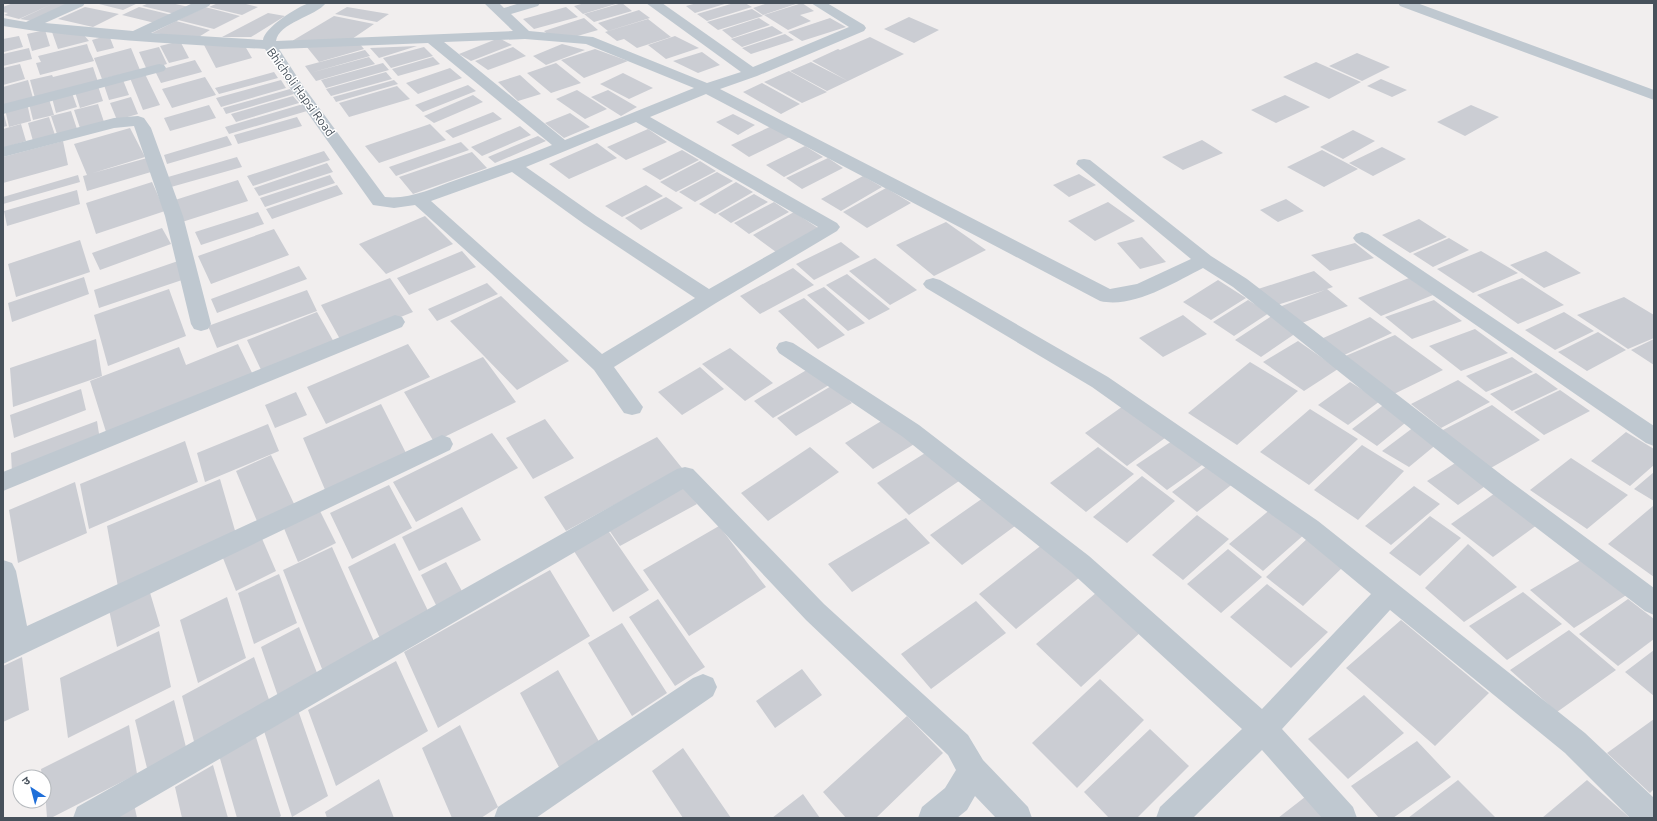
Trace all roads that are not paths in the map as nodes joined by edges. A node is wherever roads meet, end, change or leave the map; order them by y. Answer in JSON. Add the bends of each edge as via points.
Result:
{"nodes":[{"id":1,"x":78,"y":3,"type":"edge"},
{"id":2,"x":204,"y":3,"type":"edge"},
{"id":3,"x":319,"y":3,"type":"edge"},
{"id":4,"x":491,"y":3,"type":"edge"},
{"id":5,"x":533,"y":3,"type":"edge"},
{"id":6,"x":653,"y":3,"type":"edge"},
{"id":7,"x":818,"y":3,"type":"edge"},
{"id":8,"x":1405,"y":3,"type":"edge"},
{"id":9,"x":502,"y":13,"type":"junction"},
{"id":10,"x":3,"y":22,"type":"edge"},
{"id":11,"x":28,"y":26,"type":"junction"},
{"id":12,"x":525,"y":35,"type":"junction"},
{"id":13,"x":135,"y":36,"type":"junction"},
{"id":14,"x":430,"y":38,"type":"junction"},
{"id":15,"x":269,"y":45,"type":"junction"},
{"id":16,"x":159,"y":68,"type":"dead end"},
{"id":17,"x":752,"y":73,"type":"junction"},
{"id":18,"x":706,"y":88,"type":"junction"},
{"id":19,"x":1654,"y":95,"type":"edge"},
{"id":20,"x":3,"y":109,"type":"edge"},
{"id":21,"x":637,"y":116,"type":"junction"},
{"id":22,"x":563,"y":146,"type":"junction"},
{"id":23,"x":3,"y":152,"type":"edge"},
{"id":24,"x":1084,"y":164,"type":"dead end"},
{"id":25,"x":514,"y":166,"type":"junction"},
{"id":26,"x":419,"y":199,"type":"junction"},
{"id":27,"x":1362,"y":238,"type":"dead end"},
{"id":28,"x":1204,"y":260,"type":"junction"},
{"id":29,"x":933,"y":284,"type":"dead end"},
{"id":30,"x":709,"y":298,"type":"junction"},
{"id":31,"x":395,"y":322,"type":"dead end"},
{"id":32,"x":201,"y":324,"type":"dead end"},
{"id":33,"x":786,"y":348,"type":"dead end"},
{"id":34,"x":601,"y":365,"type":"junction"},
{"id":35,"x":632,"y":407,"type":"dead end"},
{"id":36,"x":1654,"y":437,"type":"edge"},
{"id":37,"x":442,"y":444,"type":"dead end"},
{"id":38,"x":3,"y":482,"type":"edge"},
{"id":39,"x":3,"y":571,"type":"edge"},
{"id":40,"x":1388,"y":593,"type":"junction"},
{"id":41,"x":1654,"y":603,"type":"edge"},
{"id":42,"x":10,"y":647,"type":"edge"},
{"id":43,"x":703,"y":687,"type":"dead end"},
{"id":44,"x":1263,"y":729,"type":"junction"},
{"id":45,"x":972,"y":771,"type":"junction"},
{"id":46,"x":88,"y":818,"type":"edge"},
{"id":47,"x":509,"y":818,"type":"edge"},
{"id":48,"x":933,"y":818,"type":"edge"},
{"id":49,"x":1017,"y":818,"type":"edge"},
{"id":50,"x":1171,"y":818,"type":"edge"},
{"id":51,"x":1342,"y":818,"type":"edge"},
{"id":52,"x":1652,"y":818,"type":"edge"}],
"edges":[{"from":1,"to":11,"type":"street"},
{"from":2,"to":13,"type":"street"},
{"from":3,"to":15,"type":"street","via":[[281,25],[270,36]]},
{"from":4,"to":9,"type":"street"},
{"from":5,"to":9,"type":"street"},
{"from":6,"to":17,"type":"street"},
{"from":7,"to":17,"type":"street","name":"Bhicholi Hapsi Road","via":[[859,28]]},
{"from":8,"to":19,"type":"street"},
{"from":9,"to":12,"type":"street"},
{"from":10,"to":11,"type":"street","name":"Bhicholi Hapsi Road"},
{"from":11,"to":13,"type":"street","name":"Bhicholi Hapsi Road"},
{"from":12,"to":14,"type":"street"},
{"from":12,"to":18,"type":"street","via":[[588,40]]},
{"from":13,"to":15,"type":"street","name":"Bhicholi Hapsi Road"},
{"from":14,"to":15,"type":"street"},
{"from":14,"to":22,"type":"street"},
{"from":15,"to":26,"type":"street","name":"Bhicholi Hapsi Road","via":[[379,201],[394,204]]},
{"from":16,"to":20,"type":"street"},
{"from":17,"to":18,"type":"street","name":"Bhicholi Hapsi Road"},
{"from":18,"to":21,"type":"street","name":"Bhicholi Hapsi Road"},
{"from":18,"to":28,"type":"street","via":[[1107,296],[1135,292]]},
{"from":21,"to":22,"type":"street","name":"Bhicholi Hapsi Road"},
{"from":21,"to":30,"type":"street","via":[[831,227]]},
{"from":22,"to":25,"type":"street","name":"Bhicholi Hapsi Road"},
{"from":23,"to":32,"type":"street","via":[[114,123],[138,121],[143,128],[174,216]]},
{"from":24,"to":28,"type":"street"},
{"from":25,"to":26,"type":"street","name":"Bhicholi Hapsi Road"},
{"from":25,"to":30,"type":"street","via":[[590,220]]},
{"from":26,"to":34,"type":"street"},
{"from":27,"to":36,"type":"street"},
{"from":28,"to":41,"type":"street","via":[[1240,283],[1499,486]]},
{"from":29,"to":40,"type":"street","via":[[1100,382],[1309,528]]},
{"from":30,"to":34,"type":"street"},
{"from":31,"to":38,"type":"street"},
{"from":33,"to":44,"type":"street","via":[[911,431],[1080,564]]},
{"from":34,"to":35,"type":"street"},
{"from":37,"to":42,"type":"street"},
{"from":39,"to":42,"type":"street"},
{"from":40,"to":44,"type":"street"},
{"from":40,"to":52,"type":"street","via":[[1575,743]]},
{"from":43,"to":47,"type":"street"},
{"from":44,"to":50,"type":"street"},
{"from":44,"to":51,"type":"street"},
{"from":45,"to":46,"type":"street","via":[[958,745],[815,612],[686,476]]},
{"from":45,"to":48,"type":"street","via":[[956,799]]},
{"from":45,"to":49,"type":"street"}]}
